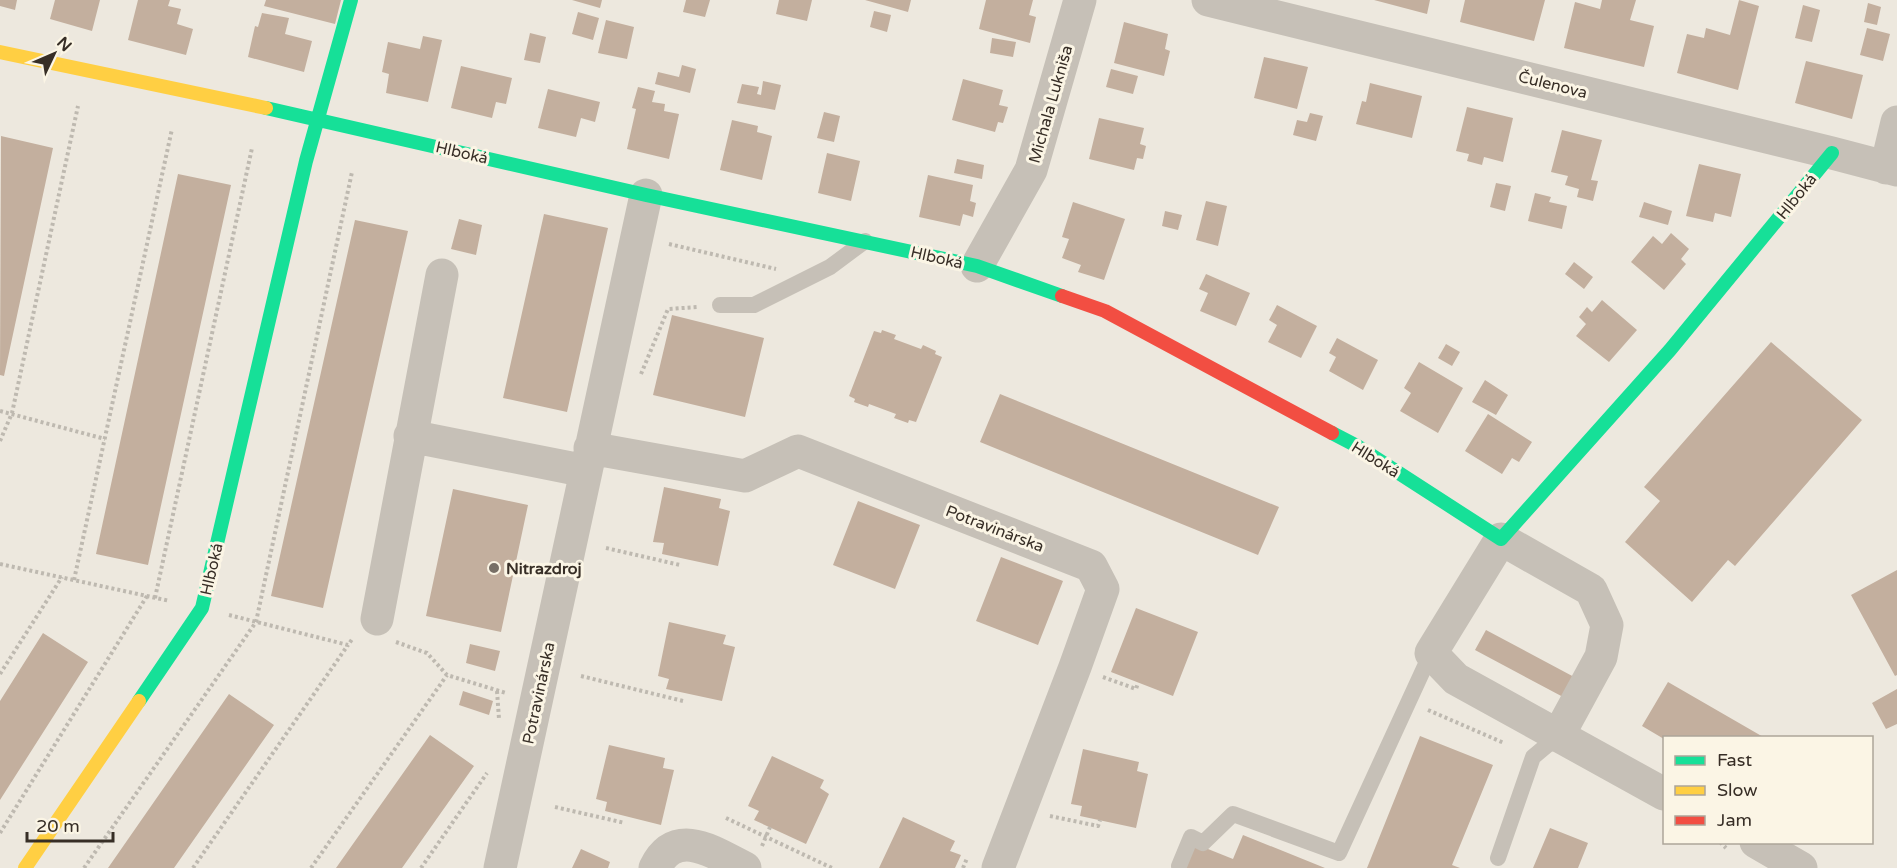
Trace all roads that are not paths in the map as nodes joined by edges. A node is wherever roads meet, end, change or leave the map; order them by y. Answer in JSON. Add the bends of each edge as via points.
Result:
{"nodes":[{"id":1,"x":351,"y":0,"type":"edge"},
{"id":2,"x":1080,"y":0,"type":"edge"},
{"id":3,"x":1208,"y":0,"type":"edge"},
{"id":4,"x":0,"y":52,"type":"edge"},
{"id":5,"x":318,"y":119,"type":"junction"},
{"id":6,"x":1897,"y":122,"type":"edge"},
{"id":7,"x":1832,"y":153,"type":"junction"},
{"id":8,"x":1892,"y":169,"type":"edge"},
{"id":9,"x":646,"y":195,"type":"junction"},
{"id":10,"x":866,"y":241,"type":"junction"},
{"id":11,"x":977,"y":266,"type":"junction"},
{"id":12,"x":442,"y":275,"type":"dead end"},
{"id":13,"x":720,"y":305,"type":"road end"},
{"id":14,"x":410,"y":436,"type":"junction"},
{"id":15,"x":588,"y":459,"type":"junction"},
{"id":16,"x":1501,"y":538,"type":"junction"},
{"id":17,"x":376,"y":630,"type":"road end"},
{"id":18,"x":1431,"y":653,"type":"junction"},
{"id":19,"x":1558,"y":736,"type":"junction"},
{"id":20,"x":1663,"y":793,"type":"edge"},
{"id":21,"x":1498,"y":858,"type":"dead end"},
{"id":22,"x":1179,"y":866,"type":"dead end"},
{"id":23,"x":25,"y":868,"type":"edge"},
{"id":24,"x":500,"y":868,"type":"edge"},
{"id":25,"x":655,"y":868,"type":"edge"},
{"id":26,"x":745,"y":868,"type":"edge"},
{"id":27,"x":998,"y":868,"type":"edge"}],
"edges":[{"from":1,"to":5,"type":"street"},
{"from":2,"to":11,"type":"street","name":"Michala Lukniša","via":[[1031,170]]},
{"from":3,"to":7,"type":"street","name":"Čulenova"},
{"from":4,"to":5,"type":"street","name":"Hlboká"},
{"from":5,"to":9,"type":"street","name":"Hlboká"},
{"from":5,"to":23,"type":"street","name":"Hlboká","via":[[202,608]]},
{"from":6,"to":8,"type":"street"},
{"from":7,"to":8,"type":"street","name":"Čulenova"},
{"from":7,"to":16,"type":"street","name":"Hlboká","via":[[1670,350]]},
{"from":9,"to":10,"type":"street","name":"Hlboká"},
{"from":9,"to":15,"type":"street","name":"Potravinárska"},
{"from":10,"to":11,"type":"street","name":"Hlboká"},
{"from":10,"to":13,"type":"lane","via":[[830,267],[754,305]]},
{"from":11,"to":16,"type":"street","name":"Hlboká","via":[[1105,311],[1357,446]]},
{"from":12,"to":14,"type":"street"},
{"from":14,"to":15,"type":"street"},
{"from":14,"to":17,"type":"street"},
{"from":15,"to":24,"type":"street","name":"Potravinárska"},
{"from":15,"to":27,"type":"street","name":"Potravinárska","via":[[745,476],[798,451],[1091,566],[1103,589]]},
{"from":16,"to":18,"type":"street","name":"Hlboká"},
{"from":16,"to":19,"type":"street","name":"Hlboká","via":[[1591,590],[1607,625],[1601,657]]},
{"from":18,"to":19,"type":"street","via":[[1456,679]]},
{"from":18,"to":22,"type":"lane","via":[[1339,854],[1233,814],[1203,843],[1191,837]]},
{"from":19,"to":20,"type":"street"},
{"from":19,"to":21,"type":"lane","name":"Hlboká","via":[[1533,757]]},
{"from":25,"to":26,"type":"street","via":[[665,854],[687,844],[700,845]]}]}
